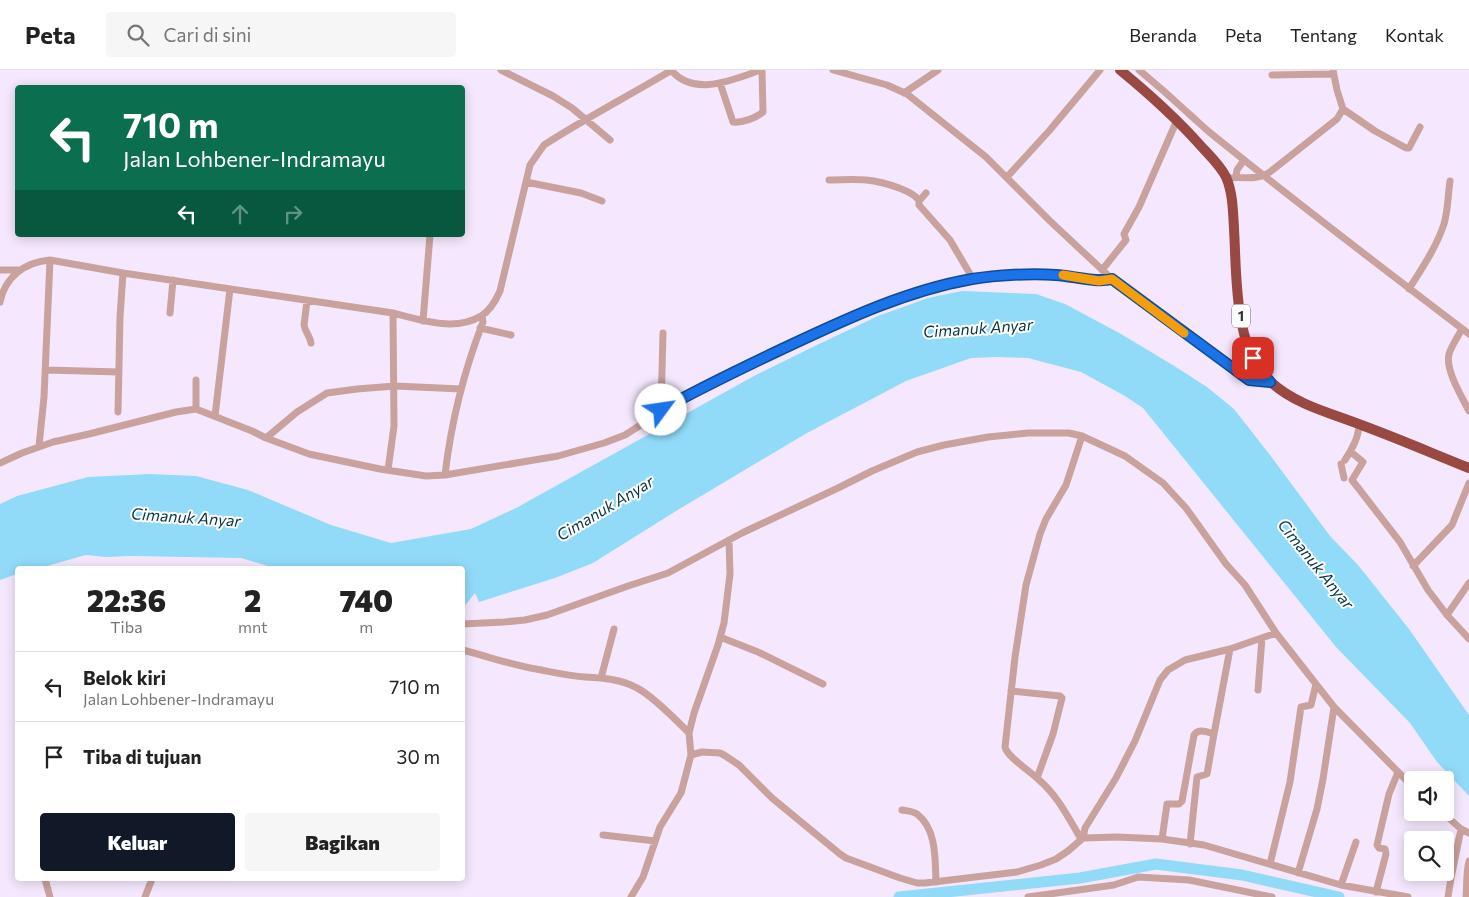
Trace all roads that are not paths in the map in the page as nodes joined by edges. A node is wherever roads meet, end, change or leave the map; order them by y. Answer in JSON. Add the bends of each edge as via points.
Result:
{"nodes":[{"id":1,"x":501,"y":70,"type":"edge"},
{"id":2,"x":672,"y":70,"type":"edge"},
{"id":3,"x":762,"y":70,"type":"edge"},
{"id":4,"x":833,"y":70,"type":"edge"},
{"id":5,"x":838,"y":70,"type":"edge"},
{"id":6,"x":938,"y":70,"type":"edge"},
{"id":7,"x":1100,"y":70,"type":"edge"},
{"id":8,"x":1120,"y":70,"type":"edge"},
{"id":9,"x":1139,"y":70,"type":"edge"},
{"id":10,"x":1333,"y":72,"type":"edge"},
{"id":11,"x":1272,"y":75,"type":"dead end"},
{"id":12,"x":720,"y":83,"type":"junction"},
{"id":13,"x":904,"y":93,"type":"junction"},
{"id":14,"x":1343,"y":109,"type":"junction"},
{"id":15,"x":585,"y":119,"type":"junction"},
{"id":16,"x":1177,"y":120,"type":"junction"},
{"id":17,"x":1420,"y":127,"type":"dead end"},
{"id":18,"x":610,"y":140,"type":"dead end"},
{"id":19,"x":1243,"y":161,"type":"junction"},
{"id":20,"x":1233,"y":175,"type":"junction"},
{"id":21,"x":1260,"y":176,"type":"junction"},
{"id":22,"x":1007,"y":177,"type":"junction"},
{"id":23,"x":829,"y":180,"type":"dead end"},
{"id":24,"x":1450,"y":181,"type":"dead end"},
{"id":25,"x":526,"y":182,"type":"junction"},
{"id":26,"x":926,"y":193,"type":"dead end"},
{"id":27,"x":602,"y":200,"type":"dead end"},
{"id":28,"x":920,"y":200,"type":"junction"},
{"id":29,"x":430,"y":237,"type":"edge"},
{"id":30,"x":50,"y":260,"type":"junction"},
{"id":31,"x":10,"y":270,"type":"edge"},
{"id":32,"x":1102,"y":270,"type":"junction"},
{"id":33,"x":123,"y":273,"type":"junction"},
{"id":34,"x":973,"y":279,"type":"junction"},
{"id":35,"x":1112,"y":279,"type":"junction"},
{"id":36,"x":173,"y":280,"type":"junction"},
{"id":37,"x":230,"y":289,"type":"junction"},
{"id":38,"x":1409,"y":289,"type":"junction"},
{"id":39,"x":307,"y":301,"type":"junction"},
{"id":40,"x":0,"y":302,"type":"edge"},
{"id":41,"x":170,"y":313,"type":"dead end"},
{"id":42,"x":393,"y":313,"type":"junction"},
{"id":43,"x":424,"y":316,"type":"junction"},
{"id":44,"x":482,"y":316,"type":"junction"},
{"id":45,"x":480,"y":328,"type":"junction"},
{"id":46,"x":1460,"y":332,"type":"junction"},
{"id":47,"x":663,"y":333,"type":"dead end"},
{"id":48,"x":1469,"y":334,"type":"edge"},
{"id":49,"x":511,"y":335,"type":"dead end"},
{"id":50,"x":311,"y":343,"type":"dead end"},
{"id":51,"x":46,"y":370,"type":"junction"},
{"id":52,"x":118,"y":372,"type":"junction"},
{"id":53,"x":196,"y":380,"type":"dead end"},
{"id":54,"x":1270,"y":382,"type":"junction"},
{"id":55,"x":395,"y":386,"type":"junction"},
{"id":56,"x":461,"y":389,"type":"junction"},
{"id":57,"x":196,"y":409,"type":"junction"},
{"id":58,"x":661,"y":410,"type":"junction"},
{"id":59,"x":1469,"y":411,"type":"edge"},
{"id":60,"x":118,"y":412,"type":"dead end"},
{"id":61,"x":215,"y":416,"type":"junction"},
{"id":62,"x":1359,"y":424,"type":"junction"},
{"id":63,"x":1082,"y":436,"type":"junction"},
{"id":64,"x":266,"y":438,"type":"junction"},
{"id":65,"x":39,"y":446,"type":"junction"},
{"id":66,"x":1351,"y":452,"type":"junction"},
{"id":67,"x":0,"y":463,"type":"edge"},
{"id":68,"x":1469,"y":468,"type":"edge"},
{"id":69,"x":388,"y":470,"type":"junction"},
{"id":70,"x":444,"y":475,"type":"junction"},
{"id":71,"x":1344,"y":478,"type":"dead end"},
{"id":72,"x":1469,"y":483,"type":"edge"},
{"id":73,"x":729,"y":540,"type":"junction"},
{"id":74,"x":1413,"y":566,"type":"junction"},
{"id":75,"x":1469,"y":583,"type":"edge"},
{"id":76,"x":1447,"y":615,"type":"junction"},
{"id":77,"x":465,"y":624,"type":"edge"},
{"id":78,"x":614,"y":629,"type":"dead end"},
{"id":79,"x":1276,"y":633,"type":"junction"},
{"id":80,"x":720,"y":637,"type":"junction"},
{"id":81,"x":1262,"y":638,"type":"junction"},
{"id":82,"x":1469,"y":639,"type":"edge"},
{"id":83,"x":1230,"y":649,"type":"junction"},
{"id":84,"x":465,"y":651,"type":"edge"},
{"id":85,"x":601,"y":678,"type":"junction"},
{"id":86,"x":823,"y":684,"type":"dead end"},
{"id":87,"x":1316,"y":684,"type":"junction"},
{"id":88,"x":1011,"y":690,"type":"junction"},
{"id":89,"x":1258,"y":690,"type":"dead end"},
{"id":90,"x":1334,"y":707,"type":"junction"},
{"id":91,"x":689,"y":733,"type":"junction"},
{"id":92,"x":1214,"y":734,"type":"junction"},
{"id":93,"x":691,"y":755,"type":"junction"},
{"id":94,"x":1398,"y":772,"type":"junction"},
{"id":95,"x":1037,"y":778,"type":"junction"},
{"id":96,"x":1404,"y":778,"type":"edge"},
{"id":97,"x":902,"y":810,"type":"dead end"},
{"id":98,"x":1452,"y":821,"type":"edge"},
{"id":99,"x":1461,"y":829,"type":"junction"},
{"id":100,"x":1469,"y":833,"type":"edge"},
{"id":101,"x":603,"y":835,"type":"dead end"},
{"id":102,"x":1082,"y":839,"type":"junction"},
{"id":103,"x":1162,"y":839,"type":"junction"},
{"id":104,"x":654,"y":841,"type":"junction"},
{"id":105,"x":1356,"y":842,"type":"dead end"},
{"id":106,"x":1190,"y":844,"type":"junction"},
{"id":107,"x":1469,"y":861,"type":"edge"},
{"id":108,"x":1270,"y":864,"type":"junction"},
{"id":109,"x":1298,"y":873,"type":"junction"},
{"id":110,"x":45,"y":881,"type":"edge"},
{"id":111,"x":151,"y":881,"type":"edge"},
{"id":112,"x":936,"y":882,"type":"junction"},
{"id":113,"x":1341,"y":885,"type":"junction"},
{"id":114,"x":1376,"y":892,"type":"junction"},
{"id":115,"x":1391,"y":896,"type":"edge"},
{"id":116,"x":50,"y":897,"type":"edge"},
{"id":117,"x":145,"y":897,"type":"edge"},
{"id":118,"x":631,"y":897,"type":"edge"},
{"id":119,"x":1028,"y":897,"type":"edge"},
{"id":120,"x":1272,"y":897,"type":"edge"},
{"id":121,"x":1408,"y":897,"type":"edge"},
{"id":122,"x":1448,"y":897,"type":"edge"},
{"id":123,"x":1466,"y":897,"type":"edge"}],
"edges":[{"from":1,"to":15,"type":"street","via":[[554,96]]},
{"from":2,"to":12,"type":"street","via":[[685,81],[701,85]]},
{"from":2,"to":15,"type":"street"},
{"from":3,"to":12,"type":"street"},
{"from":3,"to":12,"type":"street","via":[[763,112],[736,123]]},
{"from":4,"to":5,"type":"street"},
{"from":5,"to":13,"type":"street","via":[[887,84]]},
{"from":6,"to":13,"type":"street"},
{"from":7,"to":22,"type":"street"},
{"from":8,"to":16,"type":"highway","number":"1"},
{"from":9,"to":19,"type":"street"},
{"from":10,"to":11,"type":"street"},
{"from":10,"to":14,"type":"street"},
{"from":13,"to":22,"type":"street","via":[[979,150]]},
{"from":14,"to":17,"type":"street","via":[[1406,148]]},
{"from":14,"to":21,"type":"street","via":[[1337,119],[1318,135]]},
{"from":15,"to":18,"type":"street"},
{"from":15,"to":25,"type":"street","via":[[544,144],[530,165]]},
{"from":16,"to":20,"type":"highway","number":"1","via":[[1216,162]]},
{"from":16,"to":32,"type":"street","via":[[1124,234],[1126,240]]},
{"from":19,"to":20,"type":"street"},
{"from":19,"to":21,"type":"street"},
{"from":20,"to":21,"type":"street","via":[[1245,178]]},
{"from":20,"to":54,"type":"highway","number":"1","via":[[1230,190],[1244,336],[1253,358]]},
{"from":21,"to":38,"type":"street"},
{"from":22,"to":32,"type":"street"},
{"from":23,"to":28,"type":"street","via":[[872,180],[905,190]]},
{"from":24,"to":38,"type":"street","via":[[1444,224]]},
{"from":25,"to":27,"type":"street"},
{"from":25,"to":44,"type":"street","via":[[500,291]]},
{"from":26,"to":28,"type":"street"},
{"from":28,"to":34,"type":"street","via":[[919,205],[950,240]]},
{"from":29,"to":43,"type":"street"},
{"from":30,"to":31,"type":"street"},
{"from":30,"to":33,"type":"street"},
{"from":30,"to":51,"type":"street"},
{"from":31,"to":40,"type":"street"},
{"from":32,"to":35,"type":"street"},
{"from":33,"to":36,"type":"street"},
{"from":33,"to":52,"type":"street"},
{"from":34,"to":35,"type":"street","via":[[1053,275],[1099,281]]},
{"from":34,"to":58,"type":"street","via":[[895,300],[842,321],[695,390]]},
{"from":35,"to":54,"type":"street","via":[[1249,380]]},
{"from":36,"to":37,"type":"street"},
{"from":36,"to":41,"type":"street"},
{"from":37,"to":39,"type":"street"},
{"from":37,"to":61,"type":"street"},
{"from":38,"to":46,"type":"street"},
{"from":39,"to":42,"type":"street"},
{"from":39,"to":50,"type":"street","via":[[304,325]]},
{"from":42,"to":43,"type":"street"},
{"from":42,"to":55,"type":"street"},
{"from":43,"to":44,"type":"street","via":[[451,324]]},
{"from":44,"to":45,"type":"street"},
{"from":45,"to":49,"type":"street"},
{"from":45,"to":56,"type":"street"},
{"from":46,"to":48,"type":"street"},
{"from":46,"to":59,"type":"street","via":[[1450,353],[1450,367]]},
{"from":47,"to":58,"type":"street"},
{"from":51,"to":52,"type":"street"},
{"from":51,"to":65,"type":"street"},
{"from":52,"to":60,"type":"street"},
{"from":53,"to":57,"type":"street"},
{"from":54,"to":62,"type":"highway","number":"1","via":[[1299,401]]},
{"from":55,"to":56,"type":"street"},
{"from":55,"to":64,"type":"street","via":[[356,388],[327,394],[297,412]]},
{"from":55,"to":69,"type":"street"},
{"from":56,"to":70,"type":"street"},
{"from":57,"to":61,"type":"street"},
{"from":57,"to":65,"type":"street"},
{"from":58,"to":70,"type":"street","via":[[625,435],[604,443],[558,456]]},
{"from":61,"to":64,"type":"street"},
{"from":62,"to":66,"type":"street"},
{"from":62,"to":68,"type":"highway","number":"1"},
{"from":63,"to":73,"type":"street","via":[[1028,433],[988,437],[917,452]]},
{"from":63,"to":79,"type":"street","via":[[1125,456],[1163,483],[1245,585]]},
{"from":63,"to":88,"type":"street","via":[[1066,485],[1040,534],[1026,585]]},
{"from":64,"to":69,"type":"street","via":[[309,454]]},
{"from":65,"to":67,"type":"street"},
{"from":66,"to":71,"type":"street","via":[[1343,462]]},
{"from":66,"to":74,"type":"street","via":[[1363,462],[1352,480],[1396,536]]},
{"from":69,"to":70,"type":"street","via":[[426,476]]},
{"from":72,"to":74,"type":"street","via":[[1452,525]]},
{"from":73,"to":77,"type":"street","via":[[668,573],[547,615],[525,620]]},
{"from":73,"to":80,"type":"street","via":[[730,574]]},
{"from":74,"to":76,"type":"street"},
{"from":75,"to":76,"type":"street"},
{"from":76,"to":82,"type":"street"},
{"from":78,"to":85,"type":"street"},
{"from":79,"to":81,"type":"street"},
{"from":79,"to":87,"type":"street"},
{"from":80,"to":86,"type":"street"},
{"from":80,"to":91,"type":"street"},
{"from":81,"to":83,"type":"street"},
{"from":81,"to":89,"type":"street"},
{"from":83,"to":92,"type":"street"},
{"from":83,"to":102,"type":"street","via":[[1185,660],[1168,670],[1160,680],[1135,741],[1085,828]]},
{"from":84,"to":85,"type":"street","via":[[535,669]]},
{"from":85,"to":91,"type":"street","via":[[638,688]]},
{"from":87,"to":90,"type":"street"},
{"from":87,"to":108,"type":"street","via":[[1311,705],[1301,707],[1290,782]]},
{"from":88,"to":95,"type":"street","via":[[1005,750]]},
{"from":88,"to":95,"type":"street","via":[[1062,698]]},
{"from":90,"to":94,"type":"street"},
{"from":90,"to":109,"type":"street","via":[[1317,810]]},
{"from":91,"to":93,"type":"street"},
{"from":92,"to":103,"type":"street","via":[[1200,731],[1194,735],[1182,801],[1167,804]]},
{"from":92,"to":106,"type":"street","via":[[1207,774],[1197,777]]},
{"from":93,"to":104,"type":"street","via":[[681,794]]},
{"from":93,"to":112,"type":"street","via":[[702,752],[724,755],[740,765],[772,798],[846,858],[917,883]]},
{"from":94,"to":96,"type":"street"},
{"from":94,"to":114,"type":"street","via":[[1377,845],[1385,849],[1386,854]]},
{"from":95,"to":102,"type":"street","via":[[1056,797]]},
{"from":97,"to":112,"type":"street","via":[[918,814],[930,831]]},
{"from":98,"to":99,"type":"street"},
{"from":99,"to":100,"type":"street"},
{"from":99,"to":122,"type":"street"},
{"from":101,"to":104,"type":"street"},
{"from":102,"to":103,"type":"street"},
{"from":102,"to":112,"type":"street","via":[[1056,859],[1041,865],[1017,872]]},
{"from":103,"to":106,"type":"street"},
{"from":104,"to":118,"type":"street","via":[[642,877]]},
{"from":105,"to":113,"type":"street"},
{"from":106,"to":108,"type":"street"},
{"from":107,"to":123,"type":"street"},
{"from":108,"to":109,"type":"street"},
{"from":109,"to":113,"type":"street"},
{"from":110,"to":116,"type":"street"},
{"from":111,"to":117,"type":"street"},
{"from":113,"to":114,"type":"street"},
{"from":114,"to":115,"type":"street"},
{"from":115,"to":121,"type":"street"},
{"from":119,"to":120,"type":"street","via":[[1114,885],[1138,877],[1189,880]]}]}
